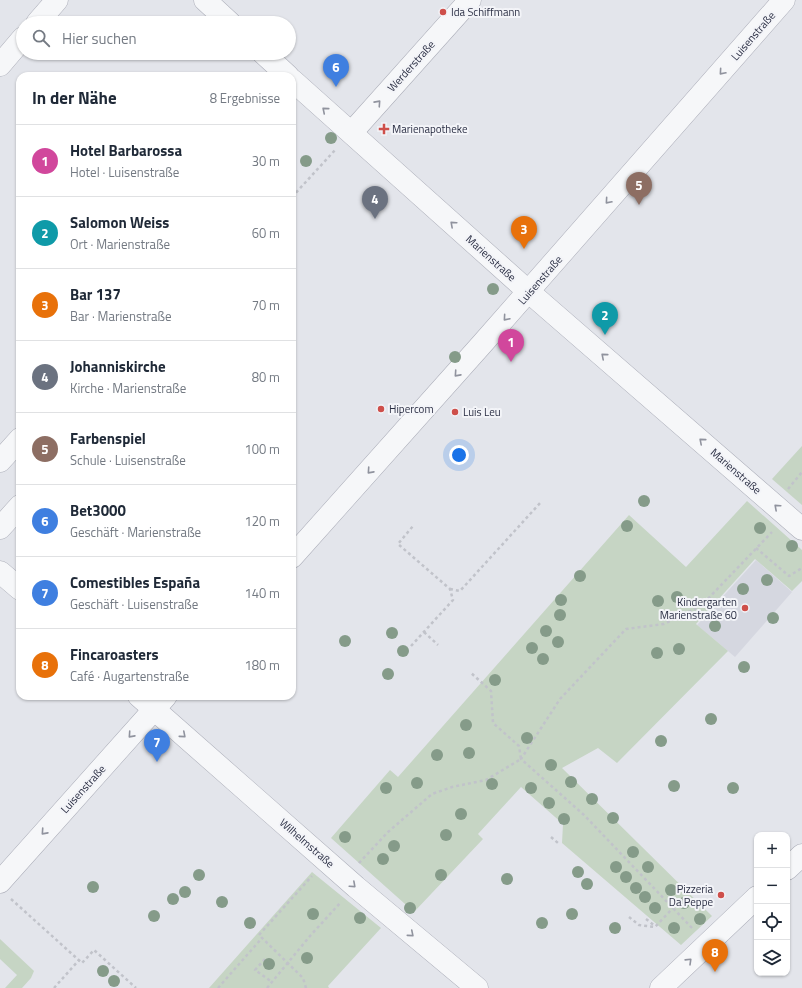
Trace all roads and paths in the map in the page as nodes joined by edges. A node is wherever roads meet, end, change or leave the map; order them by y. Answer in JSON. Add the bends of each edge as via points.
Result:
{"nodes":[{"id":1,"x":57,"y":0,"type":"edge"},
{"id":2,"x":205,"y":0,"type":"edge"},
{"id":3,"x":470,"y":0,"type":"edge"},
{"id":4,"x":784,"y":0,"type":"edge"},
{"id":5,"x":43,"y":16,"type":"edge"},
{"id":6,"x":222,"y":16,"type":"edge"},
{"id":7,"x":16,"y":46,"type":"edge"},
{"id":8,"x":271,"y":60,"type":"edge"},
{"id":9,"x":0,"y":65,"type":"edge"},
{"id":10,"x":284,"y":72,"type":"edge"},
{"id":11,"x":296,"y":83,"type":"edge"},
{"id":12,"x":352,"y":132,"type":"junction"},
{"id":13,"x":296,"y":193,"type":"edge"},
{"id":14,"x":529,"y":292,"type":"junction"},
{"id":15,"x":16,"y":443,"type":"edge"},
{"id":16,"x":0,"y":461,"type":"edge"},
{"id":17,"x":541,"y":502,"type":"dead end"},
{"id":18,"x":16,"y":510,"type":"edge"},
{"id":19,"x":794,"y":522,"type":"edge"},
{"id":20,"x":413,"y":526,"type":"dead end"},
{"id":21,"x":0,"y":528,"type":"edge"},
{"id":22,"x":756,"y":548,"type":"junction"},
{"id":23,"x":296,"y":553,"type":"edge"},
{"id":24,"x":802,"y":568,"type":"edge"},
{"id":25,"x":0,"y":572,"type":"edge"},
{"id":26,"x":16,"y":586,"type":"edge"},
{"id":27,"x":450,"y":589,"type":"junction"},
{"id":28,"x":424,"y":632,"type":"junction"},
{"id":29,"x":438,"y":645,"type":"dead end"},
{"id":30,"x":411,"y":646,"type":"dead end"},
{"id":31,"x":470,"y":672,"type":"dead end"},
{"id":32,"x":153,"y":701,"type":"edge"},
{"id":33,"x":521,"y":759,"type":"junction"},
{"id":34,"x":551,"y":837,"type":"dead end"},
{"id":35,"x":558,"y":843,"type":"dead end"},
{"id":36,"x":802,"y":855,"type":"edge"},
{"id":37,"x":326,"y":860,"type":"junction"},
{"id":38,"x":788,"y":868,"type":"edge"},
{"id":39,"x":351,"y":883,"type":"junction"},
{"id":40,"x":3,"y":888,"type":"edge"},
{"id":41,"x":754,"y":900,"type":"edge"},
{"id":42,"x":673,"y":908,"type":"junction"},
{"id":43,"x":629,"y":917,"type":"dead end"},
{"id":44,"x":646,"y":919,"type":"dead end"},
{"id":45,"x":655,"y":927,"type":"junction"},
{"id":46,"x":262,"y":938,"type":"junction"},
{"id":47,"x":707,"y":944,"type":"junction"},
{"id":48,"x":265,"y":959,"type":"dead end"},
{"id":49,"x":79,"y":960,"type":"junction"},
{"id":50,"x":288,"y":962,"type":"junction"},
{"id":51,"x":272,"y":982,"type":"junction"},
{"id":52,"x":54,"y":988,"type":"edge"},
{"id":53,"x":136,"y":988,"type":"edge"},
{"id":54,"x":218,"y":988,"type":"edge"},
{"id":55,"x":267,"y":988,"type":"edge"},
{"id":56,"x":306,"y":988,"type":"edge"},
{"id":57,"x":477,"y":988,"type":"edge"},
{"id":58,"x":661,"y":988,"type":"edge"}],
"edges":[{"from":1,"to":5,"type":"street"},
{"from":2,"to":6,"type":"street"},
{"from":12,"to":3,"type":"street","name":"Werderstraße","one_way":true},
{"from":4,"to":14,"type":"street","name":"Luisenstraße","one_way":true},
{"from":7,"to":9,"type":"street"},
{"from":8,"to":10,"type":"street"},
{"from":12,"to":11,"type":"street","name":"Marienstraße","one_way":true},
{"from":12,"to":13,"type":"path"},
{"from":14,"to":12,"type":"street","name":"Marienstraße","one_way":true},
{"from":19,"to":14,"type":"street","name":"Marienstraße","one_way":true},
{"from":14,"to":23,"type":"street","name":"Luisenstraße","one_way":true},
{"from":15,"to":16,"type":"street"},
{"from":17,"to":27,"type":"path","via":[[460,591]]},
{"from":18,"to":21,"type":"street"},
{"from":19,"to":22,"type":"path"},
{"from":20,"to":27,"type":"path","via":[[398,544]]},
{"from":22,"to":24,"type":"path","via":[[789,576]]},
{"from":22,"to":33,"type":"path","via":[[701,606],[664,624],[626,629],[560,699]]},
{"from":25,"to":26,"type":"street"},
{"from":27,"to":28,"type":"path","via":[[454,600]]},
{"from":28,"to":29,"type":"path"},
{"from":28,"to":30,"type":"path"},
{"from":31,"to":33,"type":"path","via":[[491,690],[493,723],[519,746]]},
{"from":32,"to":37,"type":"street","name":"Wilhelmstraße","one_way":true},
{"from":32,"to":40,"type":"street","name":"Luisenstraße","one_way":true},
{"from":33,"to":39,"type":"path","via":[[486,780],[432,794],[388,832]]},
{"from":33,"to":42,"type":"path","via":[[584,815]]},
{"from":34,"to":35,"type":"path"},
{"from":36,"to":38,"type":"street"},
{"from":37,"to":39,"type":"street","name":"Wilhelmstraße"},
{"from":37,"to":46,"type":"path","via":[[259,935]]},
{"from":39,"to":50,"type":"path","via":[[336,907]]},
{"from":39,"to":57,"type":"street","name":"Wilhelmstraße","one_way":true},
{"from":40,"to":49,"type":"path"},
{"from":41,"to":47,"type":"street"},
{"from":42,"to":45,"type":"path"},
{"from":42,"to":47,"type":"path"},
{"from":43,"to":45,"type":"path","via":[[639,926]]},
{"from":44,"to":45,"type":"path"},
{"from":46,"to":50,"type":"path"},
{"from":46,"to":54,"type":"path"},
{"from":58,"to":47,"type":"street","one_way":true},
{"from":48,"to":51,"type":"path","via":[[255,970]]},
{"from":49,"to":52,"type":"path"},
{"from":49,"to":53,"type":"path","via":[[82,963],[94,950]]},
{"from":50,"to":51,"type":"path"},
{"from":50,"to":56,"type":"path","via":[[303,978]]},
{"from":51,"to":55,"type":"path"}]}
